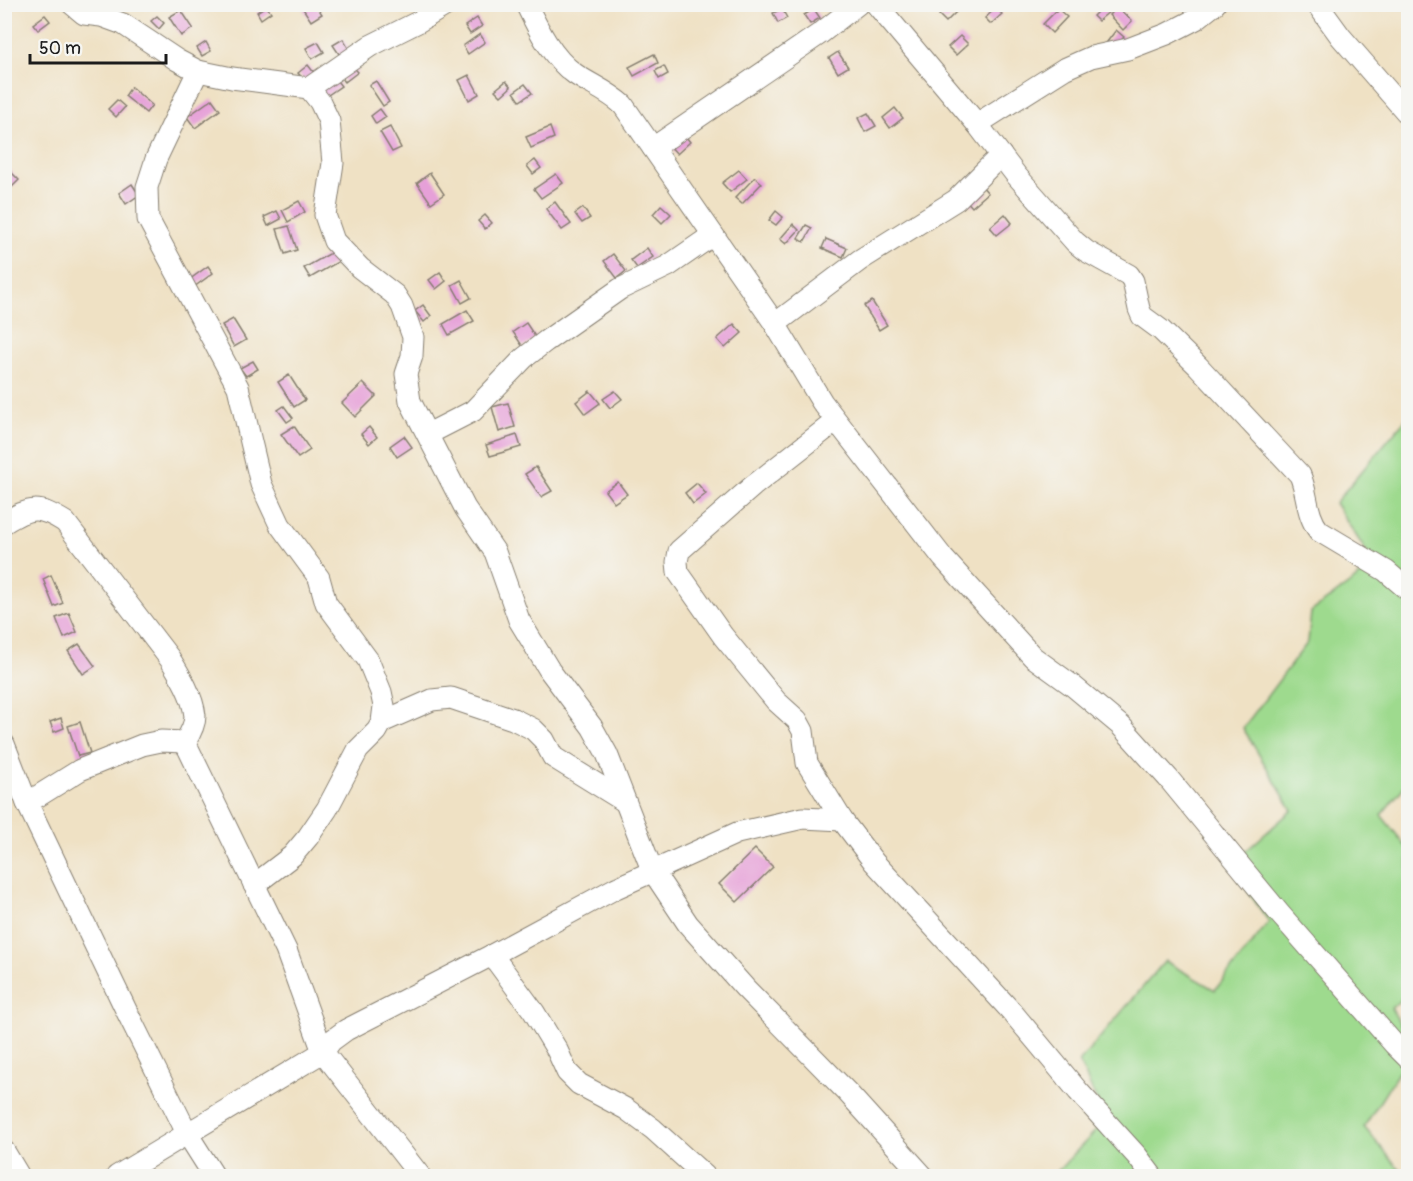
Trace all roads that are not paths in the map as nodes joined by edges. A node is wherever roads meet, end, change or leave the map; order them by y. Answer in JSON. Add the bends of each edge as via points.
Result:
{"nodes":[{"id":1,"x":72,"y":4,"type":"edge"},
{"id":2,"x":448,"y":4,"type":"edge"},
{"id":3,"x":526,"y":4,"type":"edge"},
{"id":4,"x":858,"y":4,"type":"edge"},
{"id":5,"x":876,"y":4,"type":"edge"},
{"id":6,"x":1215,"y":4,"type":"edge"},
{"id":7,"x":1317,"y":4,"type":"edge"},
{"id":8,"x":198,"y":71,"type":"junction"},
{"id":9,"x":309,"y":88,"type":"junction"},
{"id":10,"x":1408,"y":114,"type":"edge"},
{"id":11,"x":977,"y":123,"type":"junction"},
{"id":12,"x":653,"y":148,"type":"junction"},
{"id":13,"x":1001,"y":155,"type":"junction"},
{"id":14,"x":713,"y":235,"type":"junction"},
{"id":15,"x":775,"y":324,"type":"junction"},
{"id":16,"x":836,"y":421,"type":"junction"},
{"id":17,"x":428,"y":434,"type":"junction"},
{"id":18,"x":4,"y":523,"type":"edge"},
{"id":19,"x":1408,"y":590,"type":"edge"},
{"id":20,"x":382,"y":722,"type":"junction"},
{"id":21,"x":185,"y":742,"type":"junction"},
{"id":22,"x":4,"y":744,"type":"edge"},
{"id":23,"x":819,"y":783,"type":"junction"},
{"id":24,"x":624,"y":801,"type":"junction"},
{"id":25,"x":27,"y":803,"type":"junction"},
{"id":26,"x":803,"y":818,"type":"junction"},
{"id":27,"x":842,"y":820,"type":"junction"},
{"id":28,"x":652,"y":870,"type":"junction"},
{"id":29,"x":254,"y":885,"type":"junction"},
{"id":30,"x":492,"y":956,"type":"junction"},
{"id":31,"x":323,"y":1052,"type":"junction"},
{"id":32,"x":1408,"y":1058,"type":"edge"},
{"id":33,"x":188,"y":1135,"type":"junction"},
{"id":34,"x":4,"y":1151,"type":"edge"},
{"id":35,"x":19,"y":1176,"type":"edge"},
{"id":36,"x":117,"y":1176,"type":"edge"},
{"id":37,"x":214,"y":1176,"type":"edge"},
{"id":38,"x":420,"y":1176,"type":"edge"},
{"id":39,"x":705,"y":1176,"type":"edge"},
{"id":40,"x":923,"y":1176,"type":"edge"},
{"id":41,"x":1152,"y":1176,"type":"edge"}],
"edges":[{"from":1,"to":8,"type":"street","via":[[84,14],[123,24]]},
{"from":2,"to":9,"type":"street","via":[[370,46]]},
{"from":3,"to":12,"type":"street","via":[[535,26],[556,55],[572,72],[610,93],[623,105]]},
{"from":4,"to":12,"type":"street"},
{"from":5,"to":11,"type":"street"},
{"from":6,"to":11,"type":"street","via":[[1167,34],[1064,69]]},
{"from":7,"to":10,"type":"street"},
{"from":8,"to":9,"type":"street"},
{"from":8,"to":20,"type":"street","via":[[156,159],[147,188],[148,219],[238,387],[261,484],[280,525],[319,578],[326,603],[368,660],[381,692]]},
{"from":9,"to":17,"type":"street","via":[[328,121],[333,163],[325,215],[334,241],[395,295],[402,306],[413,337],[406,374],[410,401]]},
{"from":11,"to":13,"type":"street"},
{"from":12,"to":14,"type":"street"},
{"from":13,"to":15,"type":"street","via":[[956,200],[860,260]]},
{"from":13,"to":19,"type":"street","via":[[1075,242],[1129,275],[1143,316],[1198,366],[1300,475],[1312,523],[1319,531],[1386,571]]},
{"from":14,"to":15,"type":"street"},
{"from":14,"to":17,"type":"street","via":[[668,266],[620,289],[525,358],[473,411]]},
{"from":15,"to":16,"type":"street"},
{"from":16,"to":23,"type":"street","via":[[679,551],[677,562],[678,572],[723,636],[776,701],[797,720],[803,731],[807,763]]},
{"from":16,"to":32,"type":"street","via":[[943,558],[1033,657],[1121,726],[1279,914]]},
{"from":17,"to":24,"type":"street","via":[[465,508],[495,552],[519,620],[550,671],[592,727],[607,754]]},
{"from":18,"to":21,"type":"street","via":[[27,510],[47,510],[65,522],[179,673],[195,717]]},
{"from":20,"to":24,"type":"street","via":[[432,700],[451,698],[533,729],[553,757]]},
{"from":20,"to":29,"type":"street","via":[[358,750],[308,837]]},
{"from":21,"to":25,"type":"street","via":[[142,745],[80,770]]},
{"from":21,"to":29,"type":"street"},
{"from":22,"to":25,"type":"street"},
{"from":23,"to":26,"type":"street"},
{"from":23,"to":27,"type":"street"},
{"from":24,"to":28,"type":"street"},
{"from":25,"to":33,"type":"street"},
{"from":26,"to":27,"type":"street"},
{"from":26,"to":28,"type":"street","via":[[737,833]]},
{"from":27,"to":41,"type":"street","via":[[874,862],[1012,1012]]},
{"from":28,"to":30,"type":"street"},
{"from":28,"to":40,"type":"street","via":[[688,924]]},
{"from":29,"to":31,"type":"street","via":[[286,950]]},
{"from":30,"to":31,"type":"street","via":[[346,1030]]},
{"from":30,"to":39,"type":"street","via":[[534,1012],[567,1072],[579,1084],[626,1109],[653,1129]]},
{"from":31,"to":33,"type":"street"},
{"from":31,"to":38,"type":"street"},
{"from":33,"to":36,"type":"street"},
{"from":33,"to":37,"type":"street"},
{"from":34,"to":35,"type":"street"}]}
